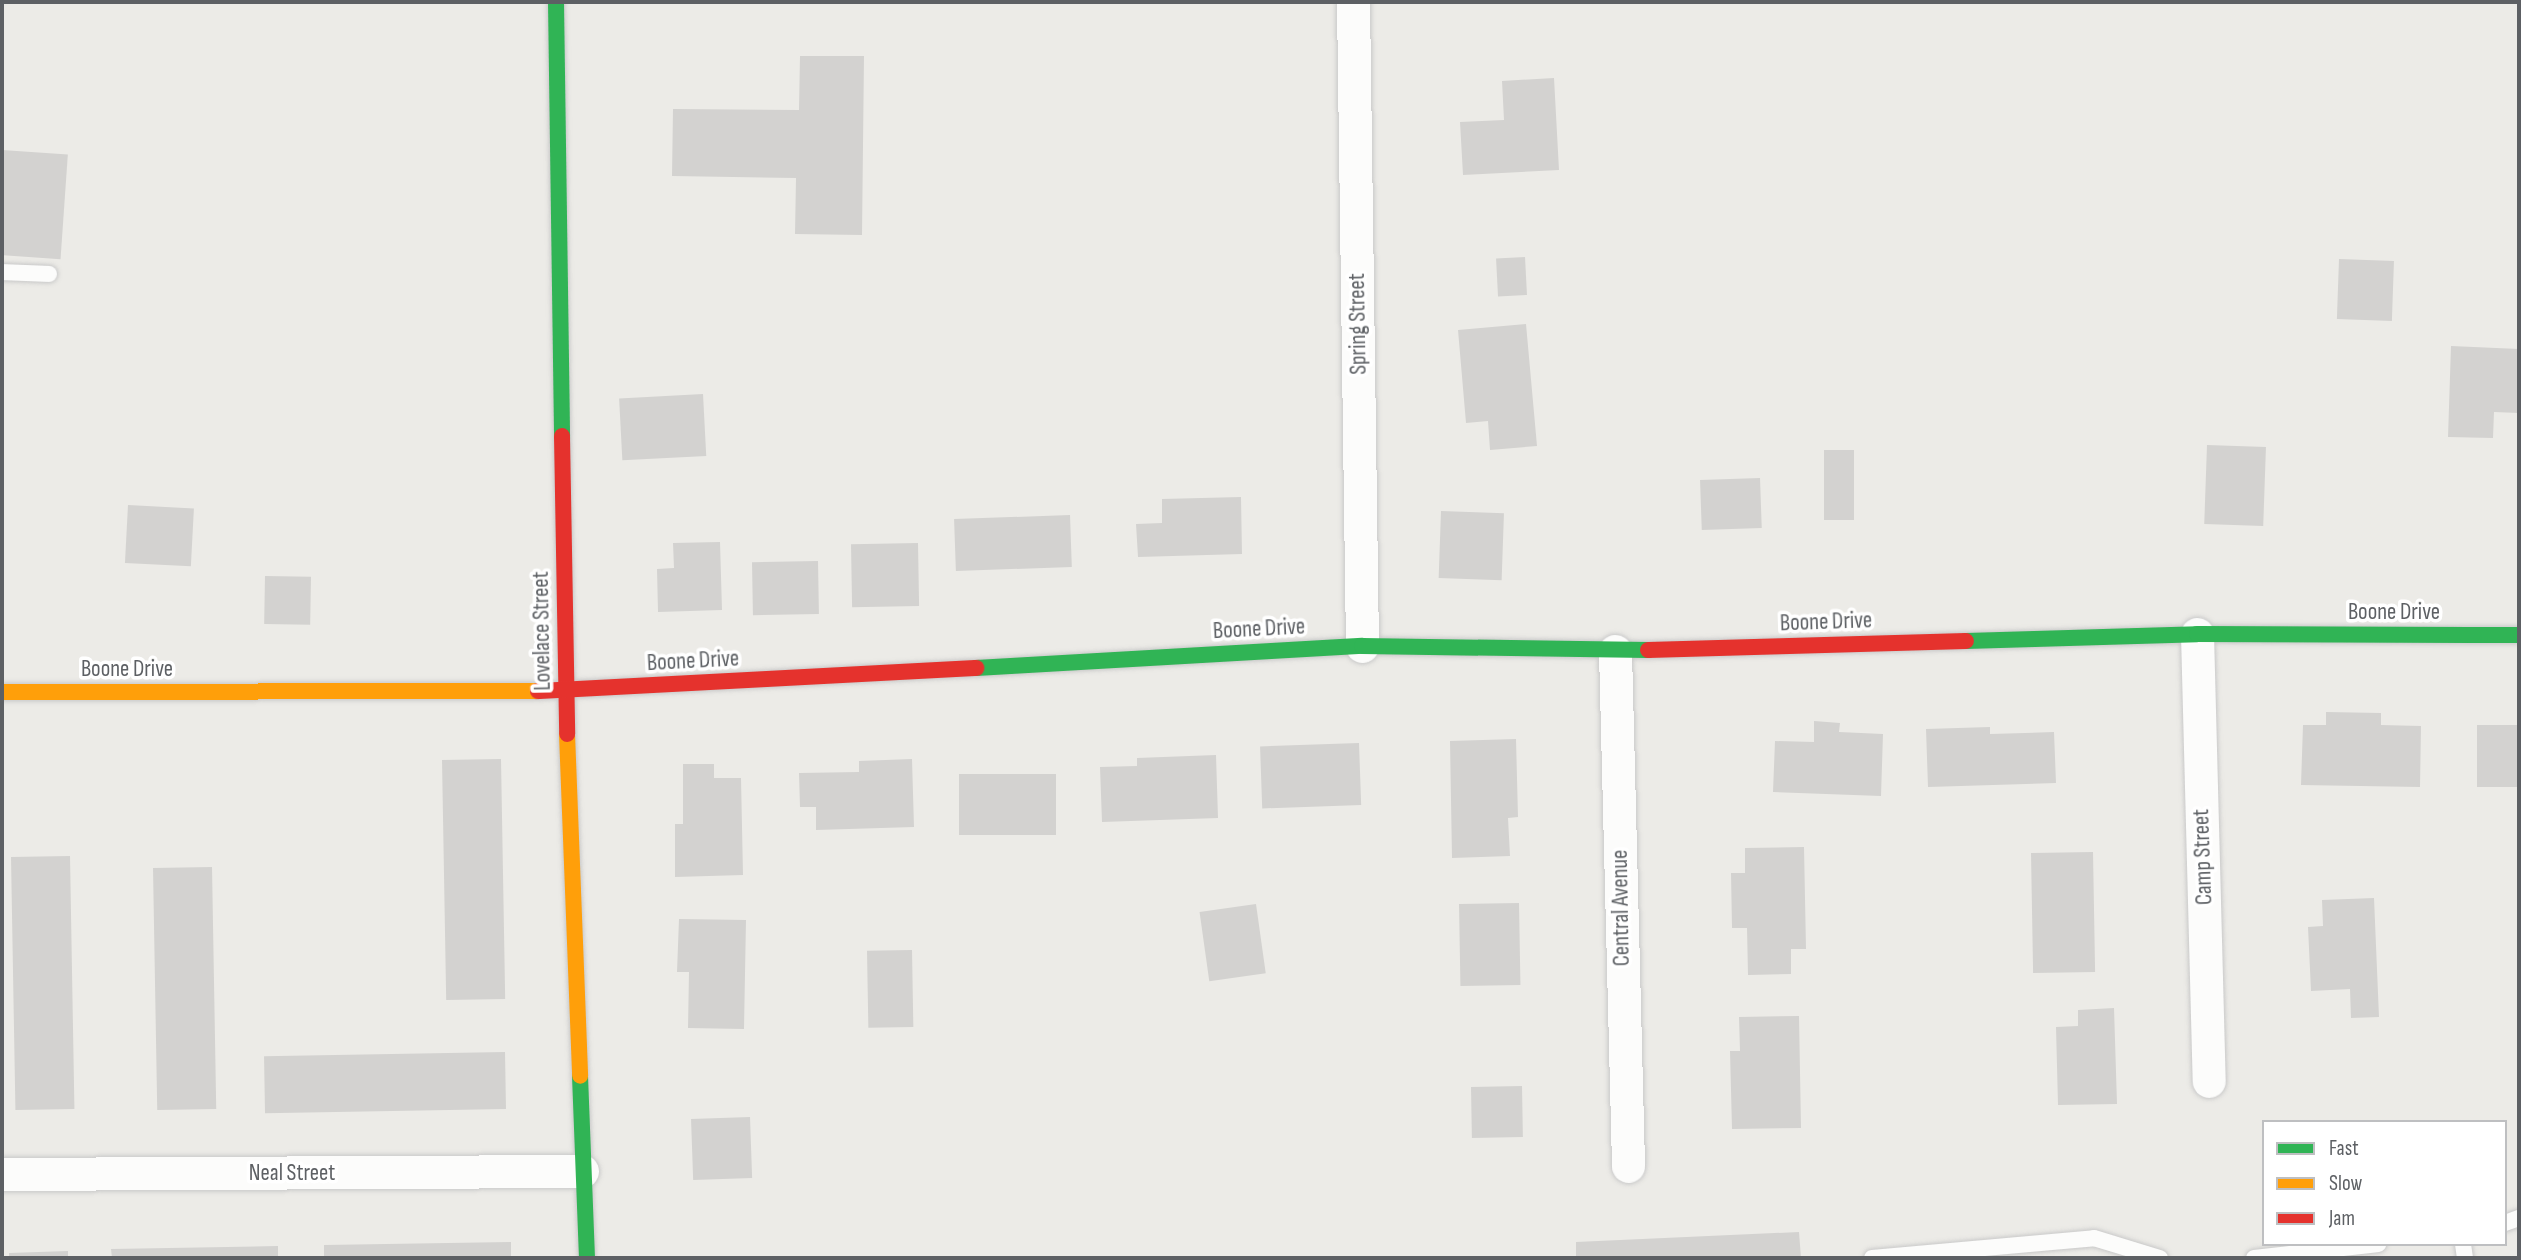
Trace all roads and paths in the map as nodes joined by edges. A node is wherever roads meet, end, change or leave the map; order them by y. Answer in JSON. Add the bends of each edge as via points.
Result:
{"nodes":[{"id":1,"x":556,"y":2,"type":"edge"},
{"id":2,"x":1353,"y":2,"type":"edge"},
{"id":3,"x":2,"y":272,"type":"edge"},
{"id":4,"x":49,"y":274,"type":"dead end"},
{"id":5,"x":2197,"y":634,"type":"junction"},
{"id":6,"x":2519,"y":635,"type":"edge"},
{"id":7,"x":1362,"y":646,"type":"junction"},
{"id":8,"x":1615,"y":651,"type":"junction"},
{"id":9,"x":565,"y":691,"type":"junction"},
{"id":10,"x":2,"y":692,"type":"edge"},
{"id":11,"x":2209,"y":1081,"type":"dead end"},
{"id":12,"x":1628,"y":1166,"type":"dead end"},
{"id":13,"x":582,"y":1171,"type":"junction"},
{"id":14,"x":2,"y":1174,"type":"edge"},
{"id":15,"x":2364,"y":1246,"type":"edge"},
{"id":16,"x":2294,"y":1256,"type":"edge"},
{"id":17,"x":586,"y":1258,"type":"edge"},
{"id":18,"x":1872,"y":1258,"type":"edge"},
{"id":19,"x":2160,"y":1258,"type":"edge"},
{"id":20,"x":2254,"y":1258,"type":"edge"}],
"edges":[{"from":1,"to":9,"type":"street","name":"Lovelace Street"},
{"from":2,"to":7,"type":"street","name":"Spring Street"},
{"from":3,"to":4,"type":"lane"},
{"from":5,"to":6,"type":"street","name":"Boone Drive"},
{"from":5,"to":8,"type":"street","name":"Boone Drive"},
{"from":5,"to":11,"type":"street","name":"Camp Street"},
{"from":7,"to":8,"type":"street","name":"Boone Drive"},
{"from":7,"to":9,"type":"street","name":"Boone Drive"},
{"from":8,"to":12,"type":"street","name":"Central Avenue"},
{"from":9,"to":10,"type":"street","name":"Boone Drive"},
{"from":9,"to":13,"type":"street","name":"Lovelace Street"},
{"from":13,"to":14,"type":"street","name":"Neal Street"},
{"from":13,"to":17,"type":"street","name":"Lovelace Street"},
{"from":15,"to":16,"type":"lane"},
{"from":16,"to":20,"type":"lane"},
{"from":18,"to":19,"type":"lane","via":[[2094,1238]]}]}
